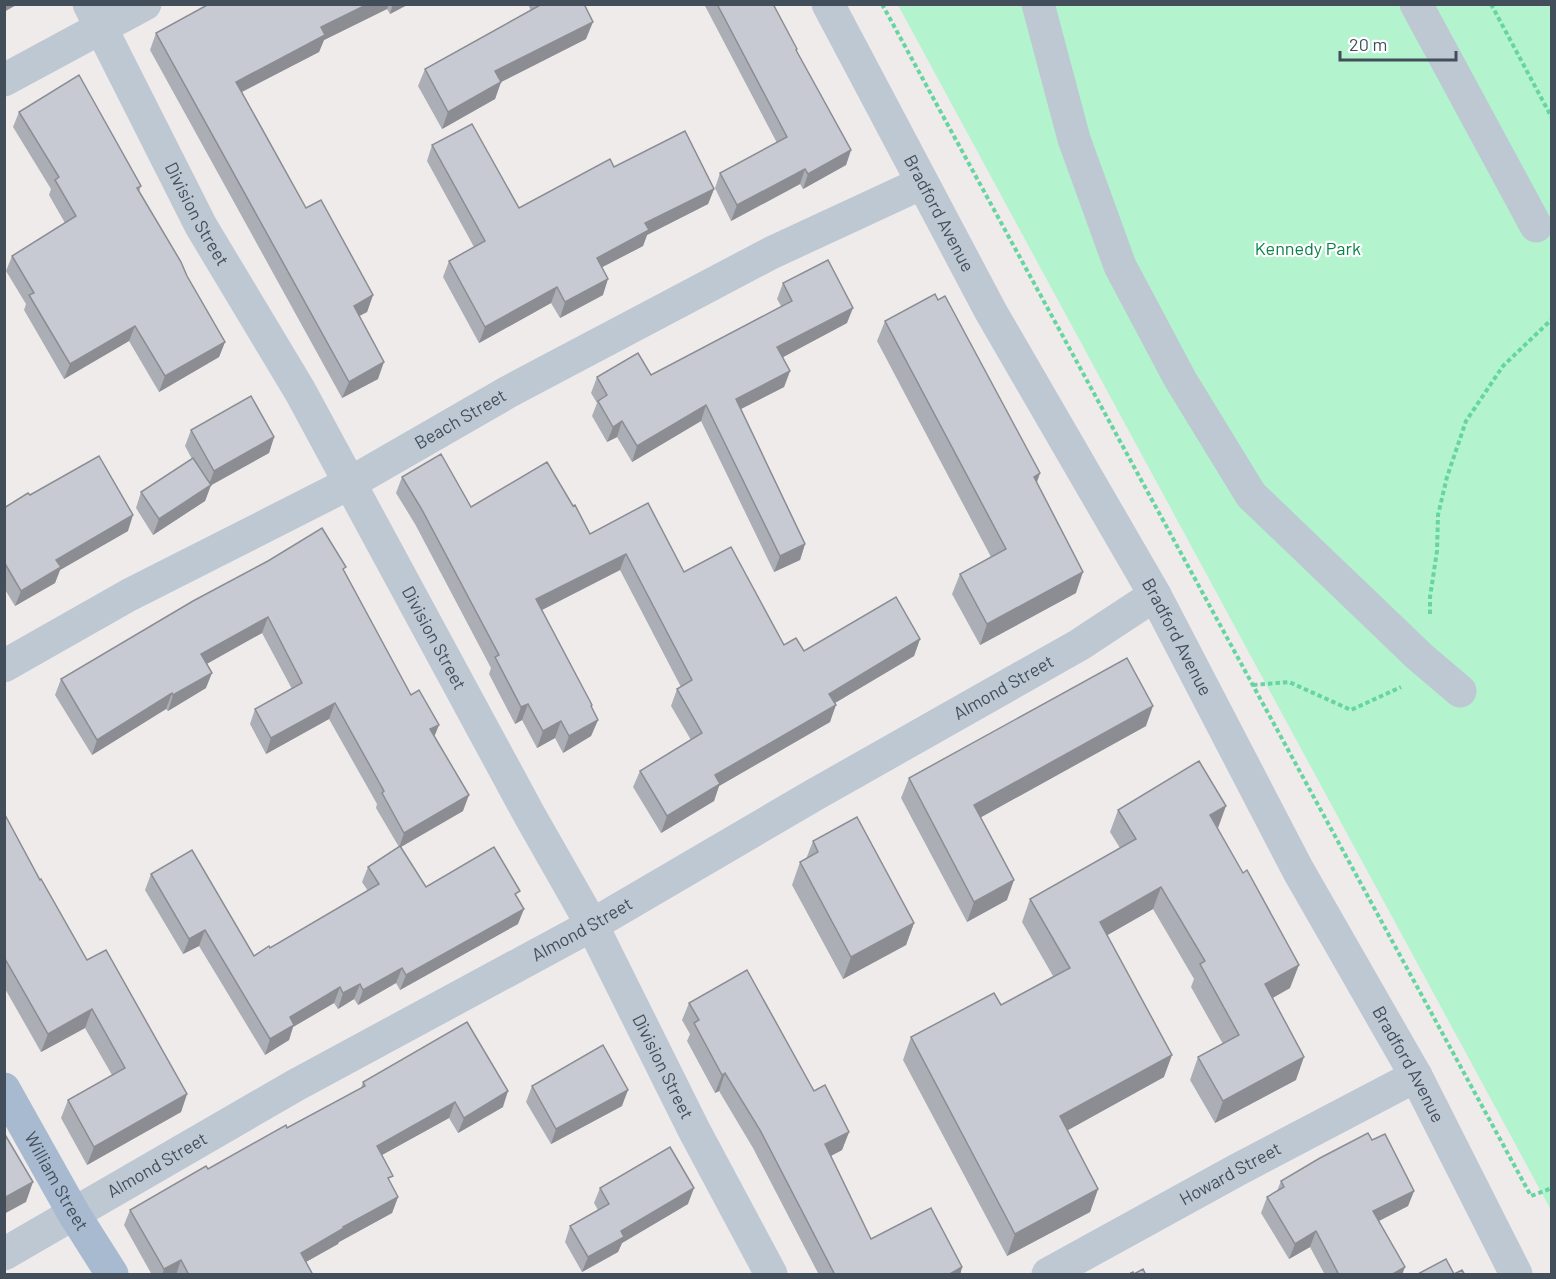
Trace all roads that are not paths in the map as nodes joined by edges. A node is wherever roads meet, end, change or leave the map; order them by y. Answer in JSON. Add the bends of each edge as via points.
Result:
{"nodes":[{"id":1,"x":145,"y":4,"type":"edge"},
{"id":2,"x":828,"y":4,"type":"edge"},
{"id":3,"x":1038,"y":4,"type":"edge"},
{"id":4,"x":1416,"y":4,"type":"edge"},
{"id":5,"x":95,"y":17,"type":"edge"},
{"id":6,"x":4,"y":80,"type":"edge"},
{"id":7,"x":922,"y":183,"type":"junction"},
{"id":8,"x":1536,"y":226,"type":"dead end"},
{"id":9,"x":350,"y":483,"type":"junction"},
{"id":10,"x":1155,"y":595,"type":"junction"},
{"id":11,"x":4,"y":666,"type":"edge"},
{"id":12,"x":1460,"y":691,"type":"dead end"},
{"id":13,"x":592,"y":925,"type":"junction"},
{"id":14,"x":1416,"y":1076,"type":"junction"},
{"id":15,"x":4,"y":1089,"type":"edge"},
{"id":16,"x":74,"y":1214,"type":"junction"},
{"id":17,"x":4,"y":1254,"type":"edge"},
{"id":18,"x":112,"y":1275,"type":"edge"},
{"id":19,"x":771,"y":1275,"type":"edge"},
{"id":20,"x":1048,"y":1275,"type":"edge"},
{"id":21,"x":1516,"y":1275,"type":"edge"}],
"edges":[{"from":1,"to":5,"type":"street"},
{"from":2,"to":7,"type":"street","name":"Bradford Avenue"},
{"from":3,"to":12,"type":"street","via":[[1074,140],[1120,266],[1180,379],[1251,495]]},
{"from":4,"to":8,"type":"street"},
{"from":5,"to":6,"type":"street"},
{"from":5,"to":9,"type":"street","name":"Division Street","via":[[201,226]]},
{"from":7,"to":9,"type":"street","name":"Beach Street","via":[[771,253],[508,392]]},
{"from":7,"to":10,"type":"street","name":"Bradford Avenue"},
{"from":9,"to":11,"type":"street","name":"Beach Street","via":[[129,595]]},
{"from":9,"to":13,"type":"street","name":"Division Street"},
{"from":10,"to":13,"type":"street","name":"Almond Street","via":[[1079,645]]},
{"from":10,"to":14,"type":"street","name":"Bradford Avenue","via":[[1298,870]]},
{"from":13,"to":16,"type":"street","name":"Almond Street","via":[[296,1085]]},
{"from":13,"to":19,"type":"street","name":"Division Street"},
{"from":14,"to":20,"type":"street","name":"Howard Street"},
{"from":14,"to":21,"type":"street","name":"Bradford Avenue"},
{"from":15,"to":16,"type":"main road","name":"William Street"},
{"from":16,"to":17,"type":"street","name":"Almond Street"},
{"from":16,"to":18,"type":"main road","name":"William Street"}]}
